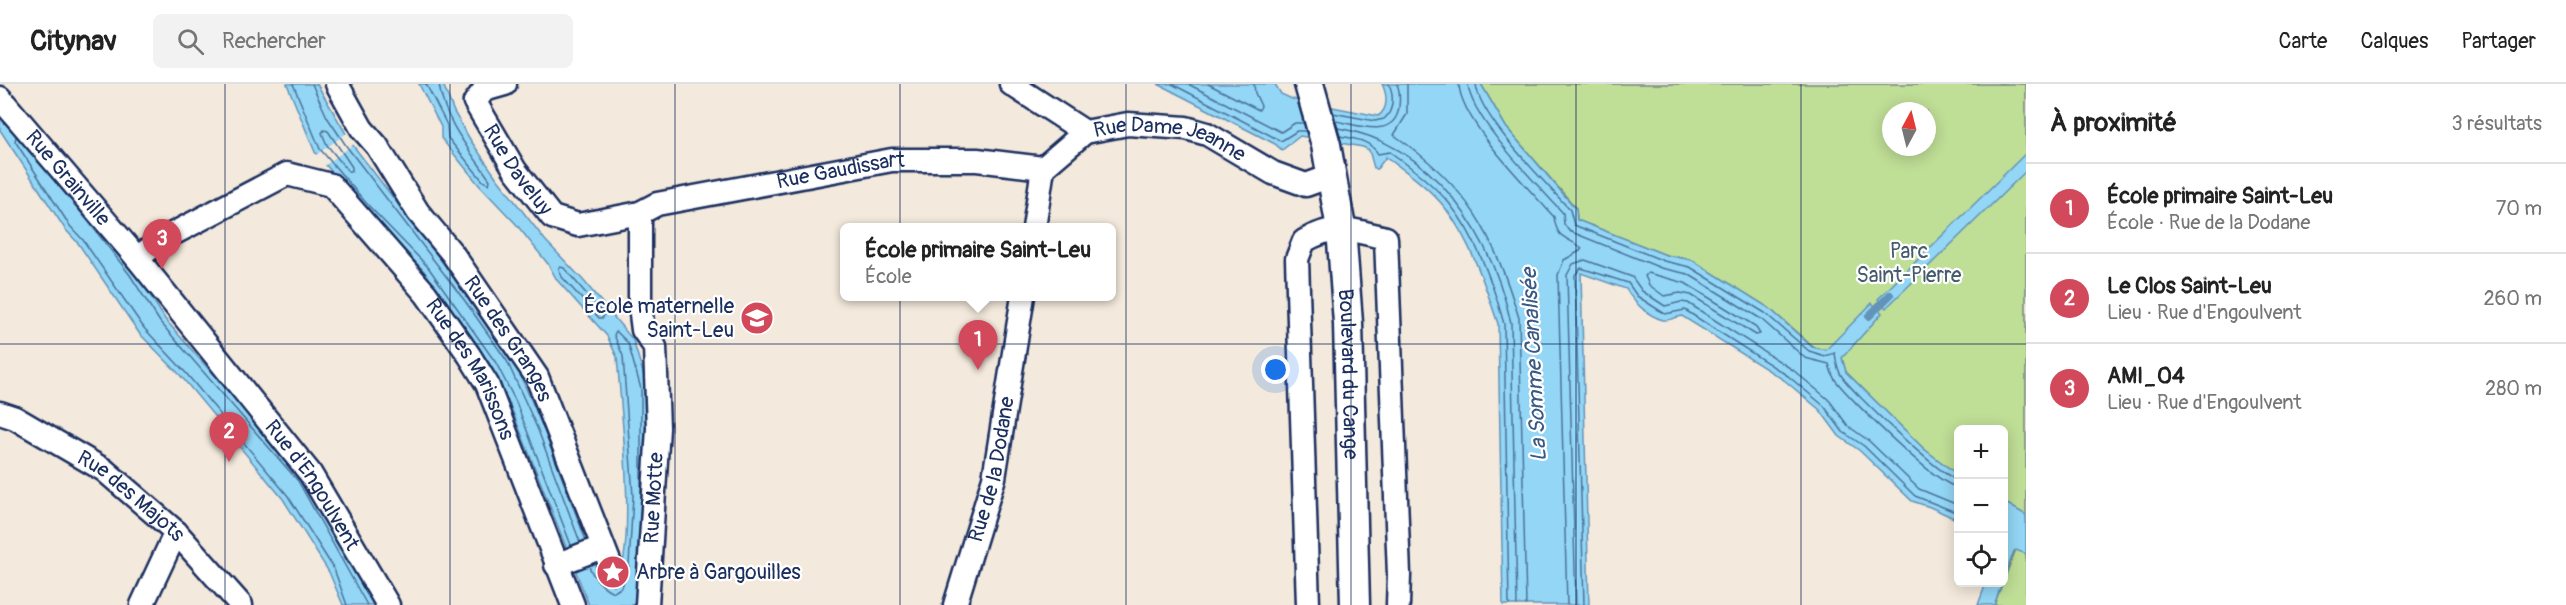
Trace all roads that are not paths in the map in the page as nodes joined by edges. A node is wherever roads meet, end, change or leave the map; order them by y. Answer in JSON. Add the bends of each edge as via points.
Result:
{"nodes":[{"id":1,"x":337,"y":84,"type":"edge"},
{"id":2,"x":505,"y":84,"type":"edge"},
{"id":3,"x":1011,"y":84,"type":"edge"},
{"id":4,"x":1312,"y":94,"type":"edge"},
{"id":5,"x":0,"y":99,"type":"edge"},
{"id":6,"x":1085,"y":132,"type":"junction"},
{"id":7,"x":1043,"y":168,"type":"junction"},
{"id":8,"x":1331,"y":176,"type":"junction"},
{"id":9,"x":640,"y":213,"type":"junction"},
{"id":10,"x":1035,"y":223,"type":"edge"},
{"id":11,"x":1341,"y":228,"type":"junction"},
{"id":12,"x":137,"y":258,"type":"junction"},
{"id":13,"x":1022,"y":301,"type":"edge"},
{"id":14,"x":0,"y":412,"type":"edge"},
{"id":15,"x":176,"y":532,"type":"junction"},
{"id":16,"x":602,"y":547,"type":"junction"},
{"id":17,"x":556,"y":565,"type":"junction"},
{"id":18,"x":612,"y":569,"type":"dead end"},
{"id":19,"x":142,"y":605,"type":"edge"},
{"id":20,"x":241,"y":605,"type":"edge"},
{"id":21,"x":388,"y":605,"type":"edge"},
{"id":22,"x":573,"y":605,"type":"edge"},
{"id":23,"x":647,"y":605,"type":"edge"},
{"id":24,"x":955,"y":605,"type":"edge"},
{"id":25,"x":1308,"y":605,"type":"edge"},
{"id":26,"x":1355,"y":605,"type":"edge"},
{"id":27,"x":1398,"y":605,"type":"edge"}],
"edges":[{"from":1,"to":16,"type":"street","name":"Rue des Granges","via":[[418,212],[452,253],[537,377]]},
{"from":2,"to":9,"type":"street","name":"Rue Daveluy","via":[[484,90],[475,102],[515,170],[552,217],[578,225]]},
{"from":3,"to":6,"type":"street","name":"Rue Dame Jeanne"},
{"from":4,"to":8,"type":"street","name":"Boulevard du Cange"},
{"from":5,"to":12,"type":"street","name":"Rue Grainville"},
{"from":6,"to":7,"type":"street"},
{"from":6,"to":8,"type":"street","name":"Rue Dame Jeanne","via":[[1128,124],[1186,128],[1207,134],[1273,173],[1306,185]]},
{"from":7,"to":9,"type":"street","name":"Rue Gaudissart","via":[[977,160],[892,160],[657,204]]},
{"from":7,"to":10,"type":"street"},
{"from":8,"to":11,"type":"street","name":"Boulevard du Cange"},
{"from":9,"to":23,"type":"street","name":"Rue Motte","via":[[640,306],[643,330],[655,347],[658,428]]},
{"from":11,"to":25,"type":"street","via":[[1323,231],[1304,241],[1297,259]]},
{"from":11,"to":26,"type":"street","name":"Boulevard du Cange","via":[[1348,323]]},
{"from":11,"to":27,"type":"street","via":[[1386,238]]},
{"from":12,"to":17,"type":"street","name":"Rue des Marissons","via":[[163,239],[287,174],[331,185],[426,294],[487,384]]},
{"from":12,"to":21,"type":"street","name":"Rue d'Engoulvent","via":[[310,473]]},
{"from":13,"to":24,"type":"street","name":"Rue de la Dodane","via":[[994,478]]},
{"from":14,"to":15,"type":"street","name":"Rue des Majots","via":[[104,470]]},
{"from":15,"to":19,"type":"street"},
{"from":15,"to":20,"type":"street","name":"Rue des Majots"},
{"from":16,"to":17,"type":"street"},
{"from":16,"to":18,"type":"street","name":"Rue des Granges"},
{"from":17,"to":22,"type":"street","name":"Rue des Marissons"}]}
